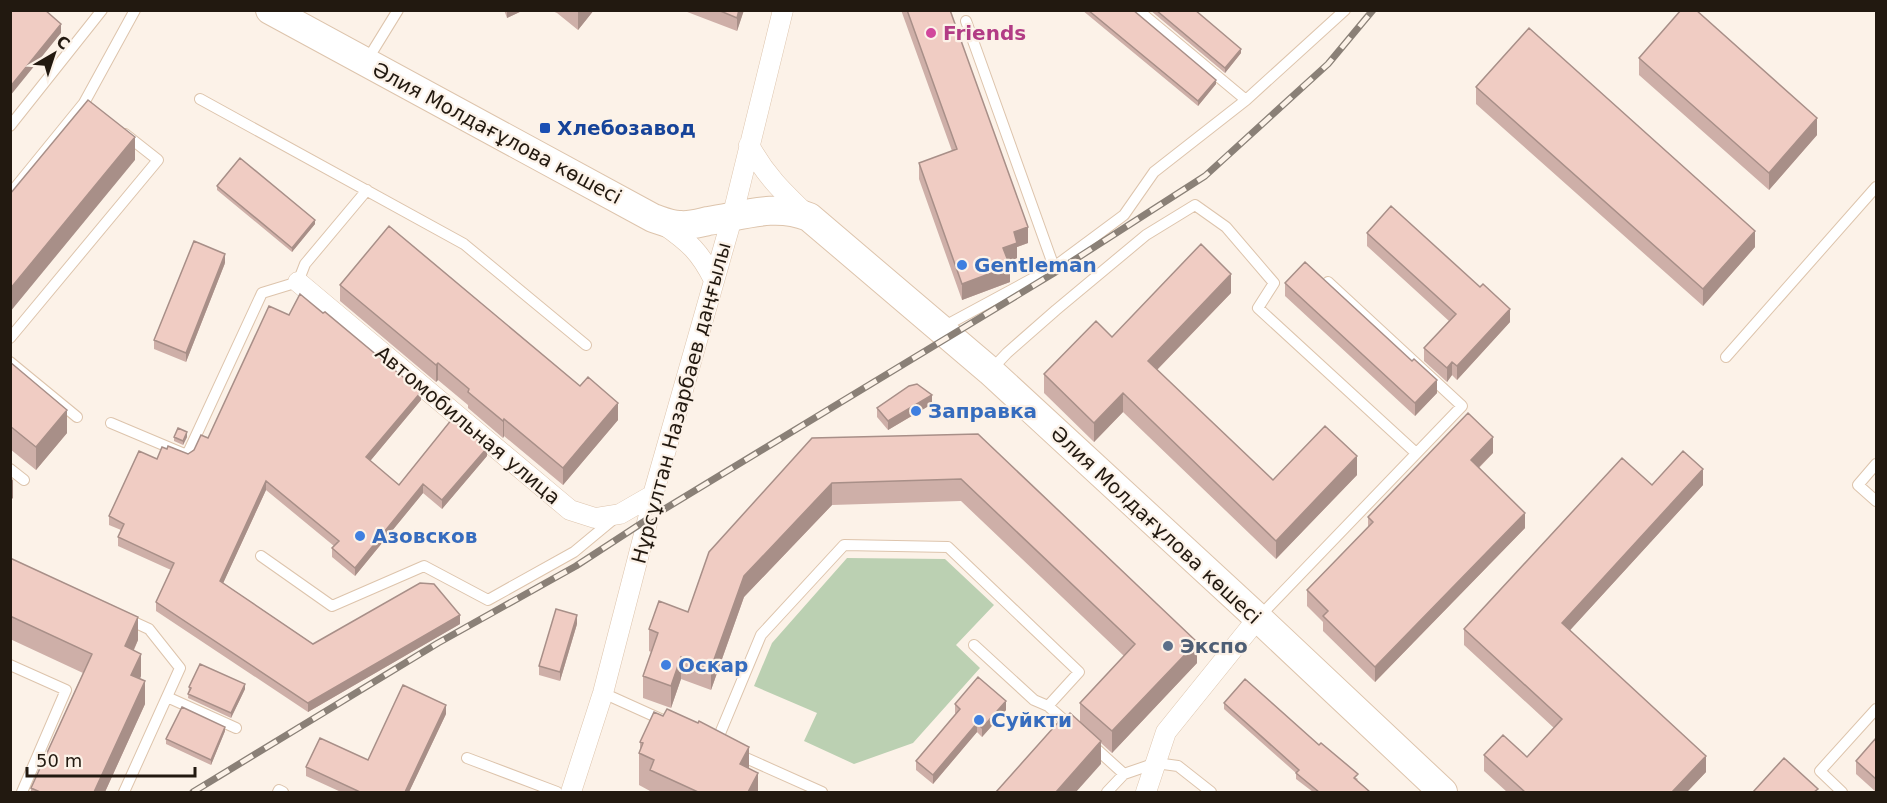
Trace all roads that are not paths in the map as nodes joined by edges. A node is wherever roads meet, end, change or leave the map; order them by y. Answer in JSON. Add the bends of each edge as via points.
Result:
{"nodes":[{"id":1,"x":102,"y":10,"type":"edge"},
{"id":2,"x":135,"y":10,"type":"edge"},
{"id":3,"x":270,"y":10,"type":"edge"},
{"id":4,"x":398,"y":10,"type":"edge"},
{"id":5,"x":783,"y":10,"type":"edge"},
{"id":6,"x":1138,"y":10,"type":"edge"},
{"id":7,"x":1345,"y":10,"type":"edge"},
{"id":8,"x":966,"y":21,"type":"dead end"},
{"id":9,"x":366,"y":62,"type":"junction"},
{"id":10,"x":200,"y":99,"type":"dead end"},
{"id":11,"x":1246,"y":100,"type":"junction"},
{"id":12,"x":112,"y":124,"type":"edge"},
{"id":13,"x":10,"y":126,"type":"edge"},
{"id":14,"x":749,"y":145,"type":"junction"},
{"id":15,"x":1876,"y":187,"type":"edge"},
{"id":16,"x":367,"y":190,"type":"junction"},
{"id":17,"x":10,"y":194,"type":"edge"},
{"id":18,"x":809,"y":217,"type":"junction"},
{"id":19,"x":653,"y":218,"type":"junction"},
{"id":20,"x":732,"y":218,"type":"junction"},
{"id":21,"x":1053,"y":267,"type":"junction"},
{"id":22,"x":714,"y":280,"type":"junction"},
{"id":23,"x":298,"y":282,"type":"junction"},
{"id":24,"x":1328,"y":282,"type":"edge"},
{"id":25,"x":942,"y":328,"type":"junction"},
{"id":26,"x":10,"y":338,"type":"edge"},
{"id":27,"x":586,"y":345,"type":"dead end"},
{"id":28,"x":1726,"y":357,"type":"dead end"},
{"id":29,"x":10,"y":362,"type":"edge"},
{"id":30,"x":990,"y":371,"type":"junction"},
{"id":31,"x":77,"y":417,"type":"dead end"},
{"id":32,"x":111,"y":423,"type":"dead end"},
{"id":33,"x":1416,"y":453,"type":"junction"},
{"id":34,"x":1876,"y":464,"type":"edge"},
{"id":35,"x":10,"y":469,"type":"edge"},
{"id":36,"x":24,"y":480,"type":"dead end"},
{"id":37,"x":653,"y":495,"type":"junction"},
{"id":38,"x":1876,"y":501,"type":"edge"},
{"id":39,"x":620,"y":514,"type":"junction"},
{"id":40,"x":261,"y":556,"type":"dead end"},
{"id":41,"x":117,"y":614,"type":"edge"},
{"id":42,"x":1258,"y":618,"type":"junction"},
{"id":43,"x":974,"y":645,"type":"dead end"},
{"id":44,"x":12,"y":669,"type":"edge"},
{"id":45,"x":603,"y":693,"type":"junction"},
{"id":46,"x":167,"y":697,"type":"junction"},
{"id":47,"x":1048,"y":706,"type":"junction"},
{"id":48,"x":1876,"y":709,"type":"edge"},
{"id":49,"x":675,"y":726,"type":"edge"},
{"id":50,"x":236,"y":728,"type":"dead end"},
{"id":51,"x":467,"y":758,"type":"dead end"},
{"id":52,"x":1156,"y":763,"type":"junction"},
{"id":53,"x":1124,"y":774,"type":"junction"},
{"id":54,"x":22,"y":792,"type":"edge"},
{"id":55,"x":124,"y":792,"type":"edge"},
{"id":56,"x":557,"y":792,"type":"edge"},
{"id":57,"x":571,"y":792,"type":"edge"},
{"id":58,"x":822,"y":792,"type":"edge"},
{"id":59,"x":1107,"y":792,"type":"edge"},
{"id":60,"x":1146,"y":792,"type":"edge"},
{"id":61,"x":1211,"y":792,"type":"edge"},
{"id":62,"x":1443,"y":792,"type":"edge"},
{"id":63,"x":1842,"y":792,"type":"edge"}],
"edges":[{"from":1,"to":13,"type":"lane"},
{"from":2,"to":17,"type":"lane","via":[[89,106]]},
{"from":3,"to":9,"type":"main road","name":"Әлия Молдағұлова көшесі"},
{"from":4,"to":9,"type":"lane"},
{"from":5,"to":14,"type":"street","name":"Нұрсұлтан Назарбаев даңғылы"},
{"from":6,"to":11,"type":"lane"},
{"from":7,"to":11,"type":"lane"},
{"from":8,"to":21,"type":"lane"},
{"from":9,"to":19,"type":"main road","name":"Әлия Молдағұлова көшесі"},
{"from":10,"to":16,"type":"lane"},
{"from":11,"to":21,"type":"lane","via":[[1154,172],[1124,215]]},
{"from":12,"to":26,"type":"lane","via":[[158,160]]},
{"from":14,"to":18,"type":"street","via":[[776,186]]},
{"from":14,"to":20,"type":"street","name":"Нұрсұлтан Назарбаев даңғылы"},
{"from":15,"to":28,"type":"lane"},
{"from":16,"to":23,"type":"lane","via":[[305,264]]},
{"from":16,"to":27,"type":"lane","via":[[464,244]]},
{"from":18,"to":20,"type":"main road","name":"Әлия Молдағұлова көшесі","via":[[781,210]]},
{"from":18,"to":25,"type":"main road","name":"Әлия Молдағұлова көшесі"},
{"from":19,"to":20,"type":"main road","name":"Әлия Молдағұлова көшесі","via":[[680,225]]},
{"from":19,"to":22,"type":"street","via":[[697,251]]},
{"from":20,"to":22,"type":"street","name":"Нұрсұлтан Назарбаев даңғылы"},
{"from":21,"to":25,"type":"lane"},
{"from":22,"to":37,"type":"street","name":"Нұрсұлтан Назарбаев даңғылы"},
{"from":23,"to":32,"type":"lane","via":[[262,293],[187,455]]},
{"from":23,"to":39,"type":"street","name":"Автомобильная улица","via":[[570,510],[595,518]]},
{"from":24,"to":33,"type":"lane","via":[[1462,406]]},
{"from":25,"to":30,"type":"main road","name":"Әлия Молдағұлова көшесі"},
{"from":29,"to":31,"type":"lane"},
{"from":30,"to":33,"type":"lane","via":[[1146,235],[1195,205],[1226,227],[1274,283],[1258,308]]},
{"from":30,"to":42,"type":"main road","name":"Әлия Молдағұлова көшесі"},
{"from":33,"to":42,"type":"lane"},
{"from":34,"to":38,"type":"lane","via":[[1858,485]]},
{"from":35,"to":36,"type":"lane"},
{"from":37,"to":39,"type":"street","name":"Автомобильная улица"},
{"from":37,"to":45,"type":"street","name":"Нұрсұлтан Назарбаев даңғылы"},
{"from":39,"to":40,"type":"lane","via":[[574,552],[488,600],[424,566],[332,606]]},
{"from":41,"to":46,"type":"lane","via":[[149,629],[180,668]]},
{"from":42,"to":52,"type":"street","via":[[1166,732]]},
{"from":42,"to":62,"type":"main road","name":"Әлия Молдағұлова көшесі"},
{"from":43,"to":47,"type":"lane","via":[[1034,699]]},
{"from":44,"to":54,"type":"lane","via":[[66,690]]},
{"from":45,"to":49,"type":"lane"},
{"from":45,"to":57,"type":"street","name":"Нұрсұлтан Назарбаев даңғылы"},
{"from":46,"to":50,"type":"lane"},
{"from":46,"to":55,"type":"lane"},
{"from":47,"to":53,"type":"lane"},
{"from":47,"to":58,"type":"lane","via":[[1079,672],[948,547],[844,544],[761,635],[711,742]]},
{"from":48,"to":63,"type":"lane","via":[[1820,771]]},
{"from":51,"to":56,"type":"lane"},
{"from":52,"to":53,"type":"lane"},
{"from":52,"to":60,"type":"street"},
{"from":52,"to":61,"type":"lane","via":[[1178,766]]},
{"from":53,"to":59,"type":"lane"}]}
